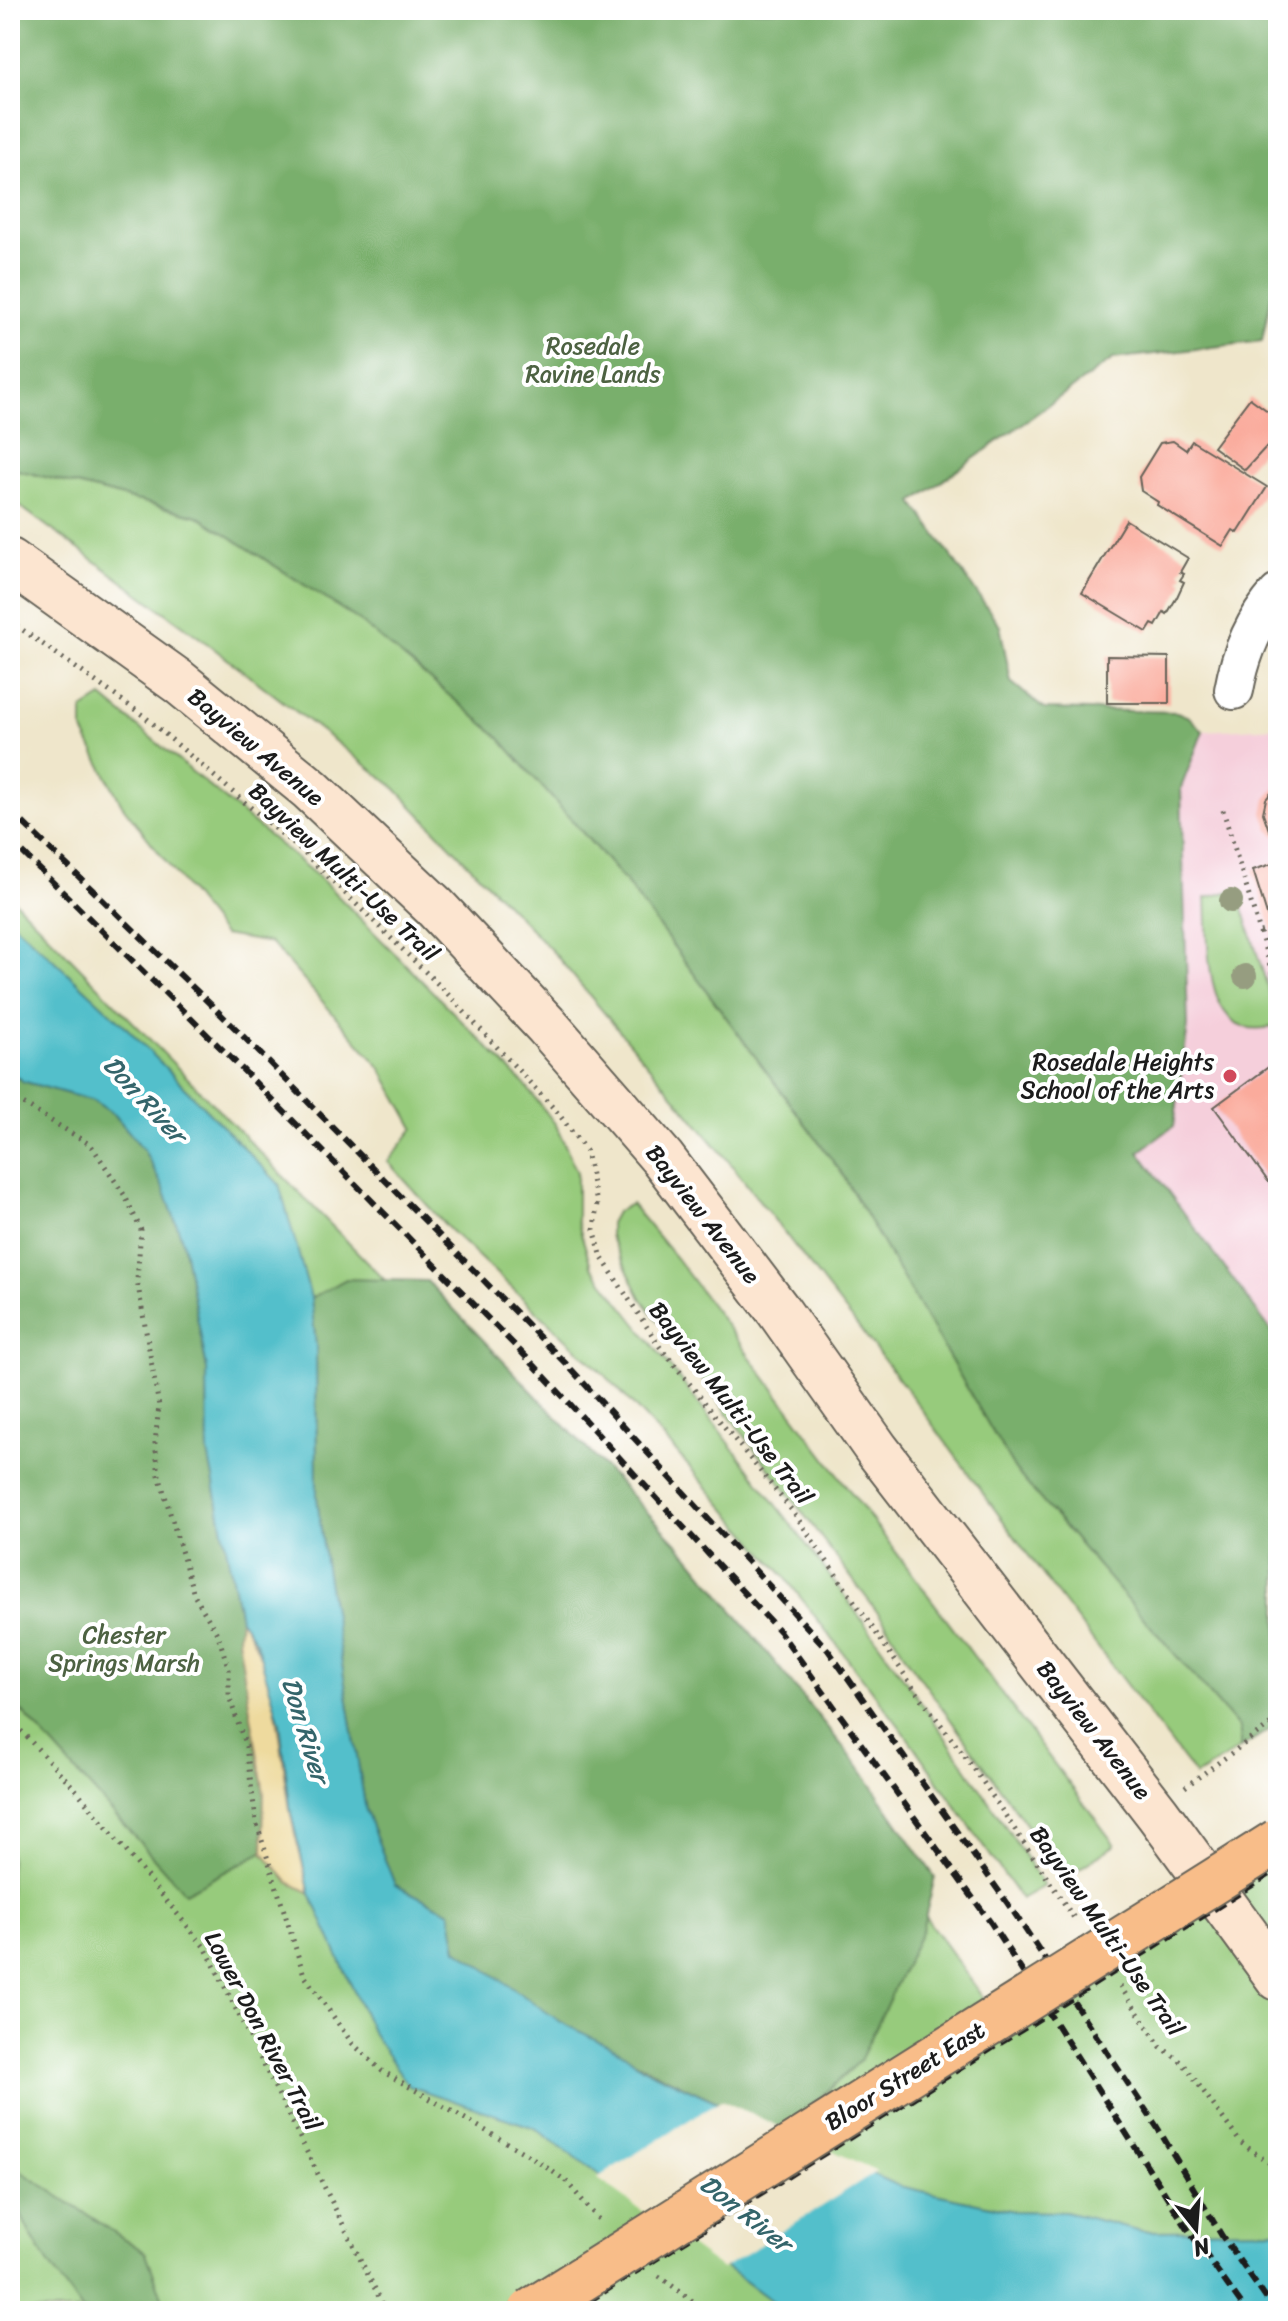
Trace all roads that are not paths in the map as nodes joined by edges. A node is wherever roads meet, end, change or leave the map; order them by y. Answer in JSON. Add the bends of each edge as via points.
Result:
{"nodes":[{"id":1,"x":10,"y":561,"type":"edge"},
{"id":2,"x":1278,"y":594,"type":"edge"},
{"id":3,"x":1234,"y":690,"type":"dead end"},
{"id":4,"x":1278,"y":1841,"type":"edge"},
{"id":5,"x":1278,"y":1978,"type":"edge"},
{"id":6,"x":531,"y":2311,"type":"edge"}],
"edges":[{"from":1,"to":5,"type":"main road","name":"Bayview Avenue","via":[[179,682],[310,789],[435,907],[547,1026],[663,1159]]},
{"from":2,"to":3,"type":"street","via":[[1250,638]]},
{"from":4,"to":6,"type":"main road","name":"Bloor Street East","bridge":true}]}
